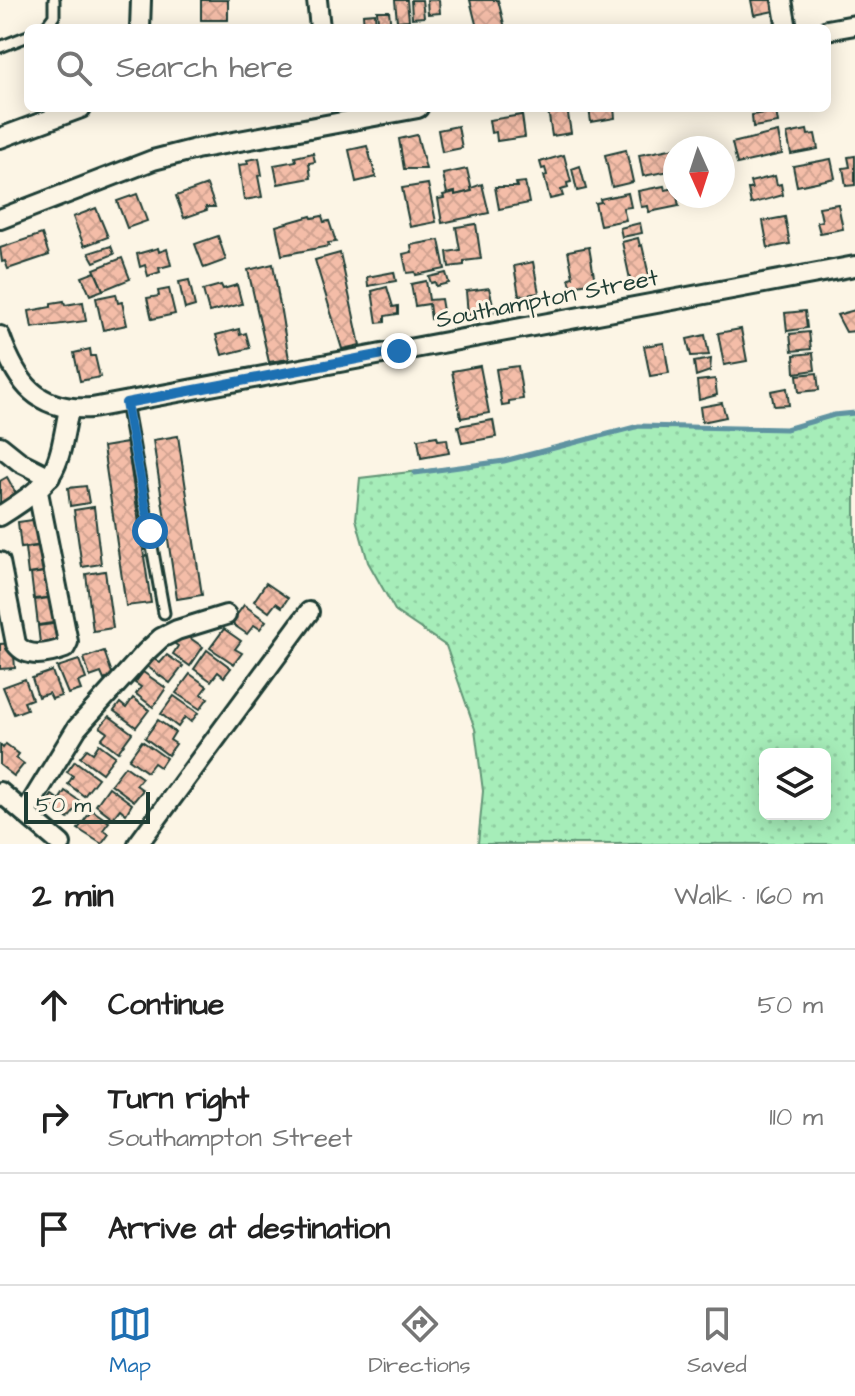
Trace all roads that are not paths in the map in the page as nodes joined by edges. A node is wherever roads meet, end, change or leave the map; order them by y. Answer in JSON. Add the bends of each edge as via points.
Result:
{"nodes":[{"id":1,"x":54,"y":0,"type":"edge"},
{"id":2,"x":141,"y":0,"type":"edge"},
{"id":3,"x":317,"y":0,"type":"edge"},
{"id":4,"x":782,"y":0,"type":"edge"},
{"id":5,"x":786,"y":23,"type":"dead end"},
{"id":6,"x":48,"y":24,"type":"edge"},
{"id":7,"x":140,"y":24,"type":"edge"},
{"id":8,"x":320,"y":24,"type":"edge"},
{"id":9,"x":855,"y":25,"type":"edge"},
{"id":10,"x":831,"y":29,"type":"edge"},
{"id":11,"x":24,"y":38,"type":"edge"},
{"id":12,"x":0,"y":47,"type":"edge"},
{"id":13,"x":70,"y":112,"type":"edge"},
{"id":14,"x":373,"y":112,"type":"edge"},
{"id":15,"x":340,"y":115,"type":"edge"},
{"id":16,"x":0,"y":138,"type":"edge"},
{"id":17,"x":0,"y":219,"type":"edge"},
{"id":18,"x":855,"y":266,"type":"edge"},
{"id":19,"x":0,"y":336,"type":"edge"},
{"id":20,"x":126,"y":403,"type":"junction"},
{"id":21,"x":69,"y":408,"type":"junction"},
{"id":22,"x":0,"y":446,"type":"edge"},
{"id":23,"x":44,"y":484,"type":"junction"},
{"id":24,"x":0,"y":516,"type":"edge"},
{"id":25,"x":0,"y":562,"type":"edge"},
{"id":26,"x":309,"y":612,"type":"dead end"},
{"id":27,"x":164,"y":613,"type":"dead end"},
{"id":28,"x":226,"y":615,"type":"dead end"},
{"id":29,"x":0,"y":792,"type":"edge"},
{"id":30,"x":25,"y":813,"type":"junction"},
{"id":31,"x":61,"y":844,"type":"edge"},
{"id":32,"x":138,"y":844,"type":"edge"}],
"edges":[{"from":1,"to":6,"type":"lane"},
{"from":2,"to":7,"type":"street"},
{"from":3,"to":8,"type":"street"},
{"from":4,"to":5,"type":"street"},
{"from":9,"to":10,"type":"street"},
{"from":11,"to":12,"type":"lane"},
{"from":13,"to":16,"type":"street"},
{"from":14,"to":15,"type":"street"},
{"from":15,"to":17,"type":"street","via":[[153,160]]},
{"from":18,"to":20,"type":"street","name":"Southampton Street"},
{"from":19,"to":21,"type":"street","via":[[18,379],[48,401]]},
{"from":20,"to":21,"type":"street","name":"Southampton Street"},
{"from":20,"to":27,"type":"lane"},
{"from":21,"to":23,"type":"street","via":[[59,462]]},
{"from":22,"to":23,"type":"street"},
{"from":23,"to":24,"type":"street"},
{"from":23,"to":25,"type":"street","via":[[65,648],[21,651]]},
{"from":26,"to":32,"type":"street"},
{"from":28,"to":30,"type":"street","via":[[177,630],[146,652],[77,728]]},
{"from":29,"to":30,"type":"street"},
{"from":30,"to":31,"type":"street"}]}
